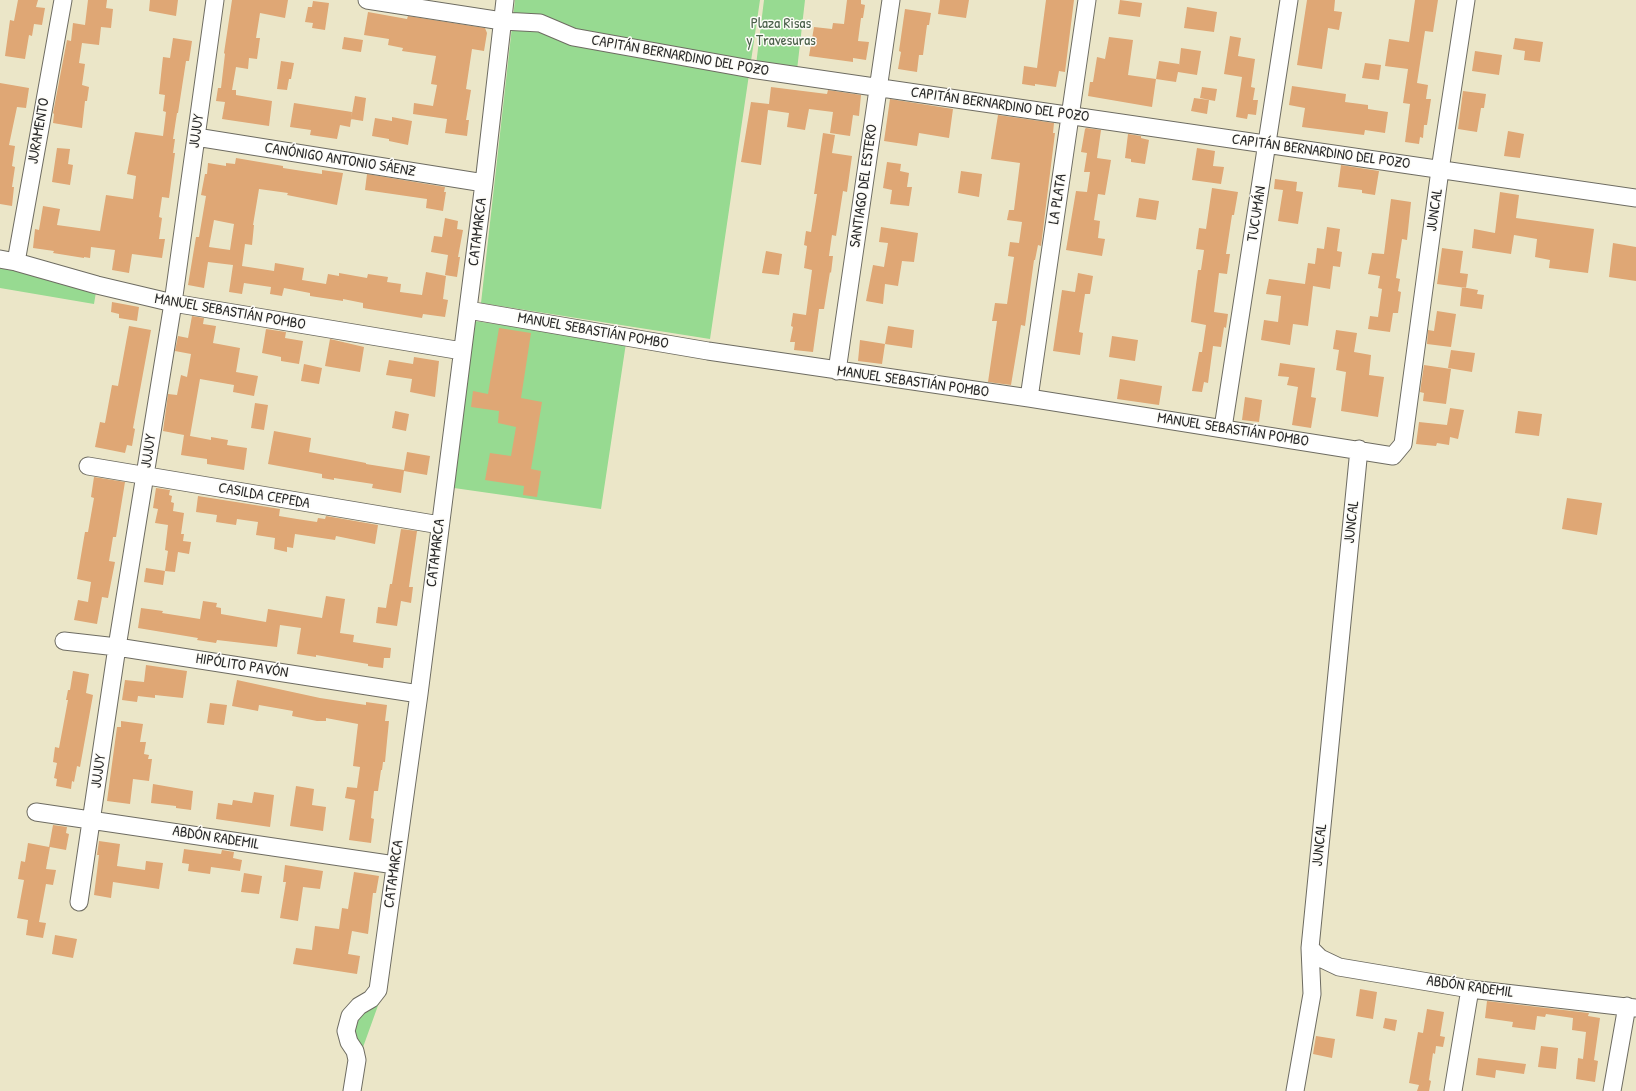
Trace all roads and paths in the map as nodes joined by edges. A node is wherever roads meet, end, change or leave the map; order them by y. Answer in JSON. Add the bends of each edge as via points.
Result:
{"nodes":[{"id":1,"x":63,"y":0,"type":"edge"},
{"id":2,"x":215,"y":0,"type":"edge"},
{"id":3,"x":367,"y":0,"type":"edge"},
{"id":4,"x":505,"y":0,"type":"edge"},
{"id":5,"x":891,"y":0,"type":"edge"},
{"id":6,"x":1087,"y":0,"type":"edge"},
{"id":7,"x":1289,"y":0,"type":"edge"},
{"id":8,"x":1466,"y":0,"type":"edge"},
{"id":9,"x":502,"y":21,"type":"junction"},
{"id":10,"x":878,"y":87,"type":"junction"},
{"id":11,"x":1071,"y":116,"type":"junction"},
{"id":12,"x":196,"y":138,"type":"junction"},
{"id":13,"x":1268,"y":144,"type":"junction"},
{"id":14,"x":1440,"y":170,"type":"junction"},
{"id":15,"x":484,"y":183,"type":"junction"},
{"id":16,"x":1636,"y":198,"type":"edge"},
{"id":17,"x":8,"y":260,"type":"edge"},
{"id":18,"x":173,"y":303,"type":"junction"},
{"id":19,"x":468,"y":310,"type":"junction"},
{"id":20,"x":462,"y":351,"type":"junction"},
{"id":21,"x":837,"y":371,"type":"junction"},
{"id":22,"x":1029,"y":398,"type":"junction"},
{"id":23,"x":1223,"y":428,"type":"junction"},
{"id":24,"x":1359,"y":449,"type":"junction"},
{"id":25,"x":88,"y":466,"type":"dead end"},
{"id":26,"x":145,"y":476,"type":"junction"},
{"id":27,"x":440,"y":525,"type":"junction"},
{"id":28,"x":64,"y":641,"type":"dead end"},
{"id":29,"x":117,"y":647,"type":"junction"},
{"id":30,"x":419,"y":694,"type":"junction"},
{"id":31,"x":36,"y":812,"type":"dead end"},
{"id":32,"x":92,"y":820,"type":"junction"},
{"id":33,"x":395,"y":865,"type":"junction"},
{"id":34,"x":79,"y":902,"type":"dead end"},
{"id":35,"x":1310,"y":948,"type":"junction"},
{"id":36,"x":1470,"y":989,"type":"junction"},
{"id":37,"x":1632,"y":1007,"type":"edge"},
{"id":38,"x":352,"y":1091,"type":"edge"},
{"id":39,"x":1295,"y":1091,"type":"edge"},
{"id":40,"x":1453,"y":1091,"type":"edge"},
{"id":41,"x":1612,"y":1091,"type":"edge"}],
"edges":[{"from":1,"to":17,"type":"street","name":"JURAMENTO"},
{"from":2,"to":12,"type":"street","name":"JUJUY"},
{"from":3,"to":9,"type":"street","name":"CAPITÁN BERNARDINO DEL POZO"},
{"from":4,"to":9,"type":"street","name":"CATAMARCA"},
{"from":5,"to":10,"type":"street","name":"SANTIAGO DEL ESTERO"},
{"from":6,"to":11,"type":"street","name":"LA PLATA"},
{"from":7,"to":13,"type":"street","name":"TUCUMÁN"},
{"from":8,"to":14,"type":"street","name":"JUNCAL"},
{"from":9,"to":10,"type":"street","name":"CAPITÁN BERNARDINO DEL POZO","via":[[540,23],[573,37],[751,69]]},
{"from":9,"to":15,"type":"street","name":"CATAMARCA"},
{"from":10,"to":11,"type":"street","name":"CAPITÁN BERNARDINO DEL POZO"},
{"from":10,"to":21,"type":"street","name":"SANTIAGO DEL ESTERO"},
{"from":11,"to":13,"type":"street","name":"CAPITÁN BERNARDINO DEL POZO"},
{"from":11,"to":22,"type":"street","name":"LA PLATA"},
{"from":12,"to":15,"type":"street","name":"CANÓNIGO ANTONIO SÁENZ"},
{"from":12,"to":18,"type":"street","name":"JUJUY"},
{"from":13,"to":14,"type":"street","name":"CAPITÁN BERNARDINO DEL POZO"},
{"from":13,"to":23,"type":"street","name":"TUCUMÁN"},
{"from":14,"to":16,"type":"street","name":"CAPITÁN BERNARDINO DEL POZO"},
{"from":14,"to":24,"type":"street","name":"JUNCAL","via":[[1403,444],[1393,456]]},
{"from":15,"to":19,"type":"street","name":"CATAMARCA"},
{"from":17,"to":18,"type":"street","name":"MANUEL SEBASTIÁN POMBO","via":[[97,286]]},
{"from":18,"to":20,"type":"street","name":"MANUEL SEBASTIÁN POMBO"},
{"from":18,"to":26,"type":"street","name":"JUJUY"},
{"from":19,"to":20,"type":"street","name":"CATAMARCA"},
{"from":19,"to":21,"type":"street","name":"MANUEL SEBASTIÁN POMBO"},
{"from":20,"to":27,"type":"street","name":"CATAMARCA"},
{"from":21,"to":22,"type":"street","name":"MANUEL SEBASTIÁN POMBO"},
{"from":22,"to":23,"type":"street","name":"MANUEL SEBASTIÁN POMBO"},
{"from":23,"to":24,"type":"street","name":"MANUEL SEBASTIÁN POMBO"},
{"from":24,"to":35,"type":"street","name":"JUNCAL"},
{"from":25,"to":26,"type":"street","name":"CASILDA CEPEDA"},
{"from":26,"to":27,"type":"street","name":"CASILDA CEPEDA"},
{"from":26,"to":29,"type":"street","name":"JUJUY"},
{"from":27,"to":30,"type":"street","name":"CATAMARCA"},
{"from":28,"to":29,"type":"street","name":"HIPÓLITO PAVÓN"},
{"from":29,"to":30,"type":"street","name":"HIPÓLITO PAVÓN"},
{"from":29,"to":32,"type":"street","name":"JUJUY"},
{"from":30,"to":33,"type":"street","name":"CATAMARCA"},
{"from":31,"to":32,"type":"street","name":"ABDÓN RADEMIL"},
{"from":32,"to":33,"type":"street","name":"ABDÓN RADEMIL"},
{"from":32,"to":34,"type":"street","name":"JUJUY"},
{"from":33,"to":38,"type":"street","name":"CATAMARCA","via":[[378,990],[350,1016],[346,1031],[357,1060]]},
{"from":35,"to":36,"type":"street","name":"ABDÓN RADEMIL","via":[[1320,958],[1339,968]]},
{"from":35,"to":39,"type":"street","name":"JUNCAL","via":[[1312,994]]},
{"from":36,"to":37,"type":"street","name":"ABDÓN RADEMIL"},
{"from":36,"to":40,"type":"street"},
{"from":37,"to":41,"type":"street"}]}
